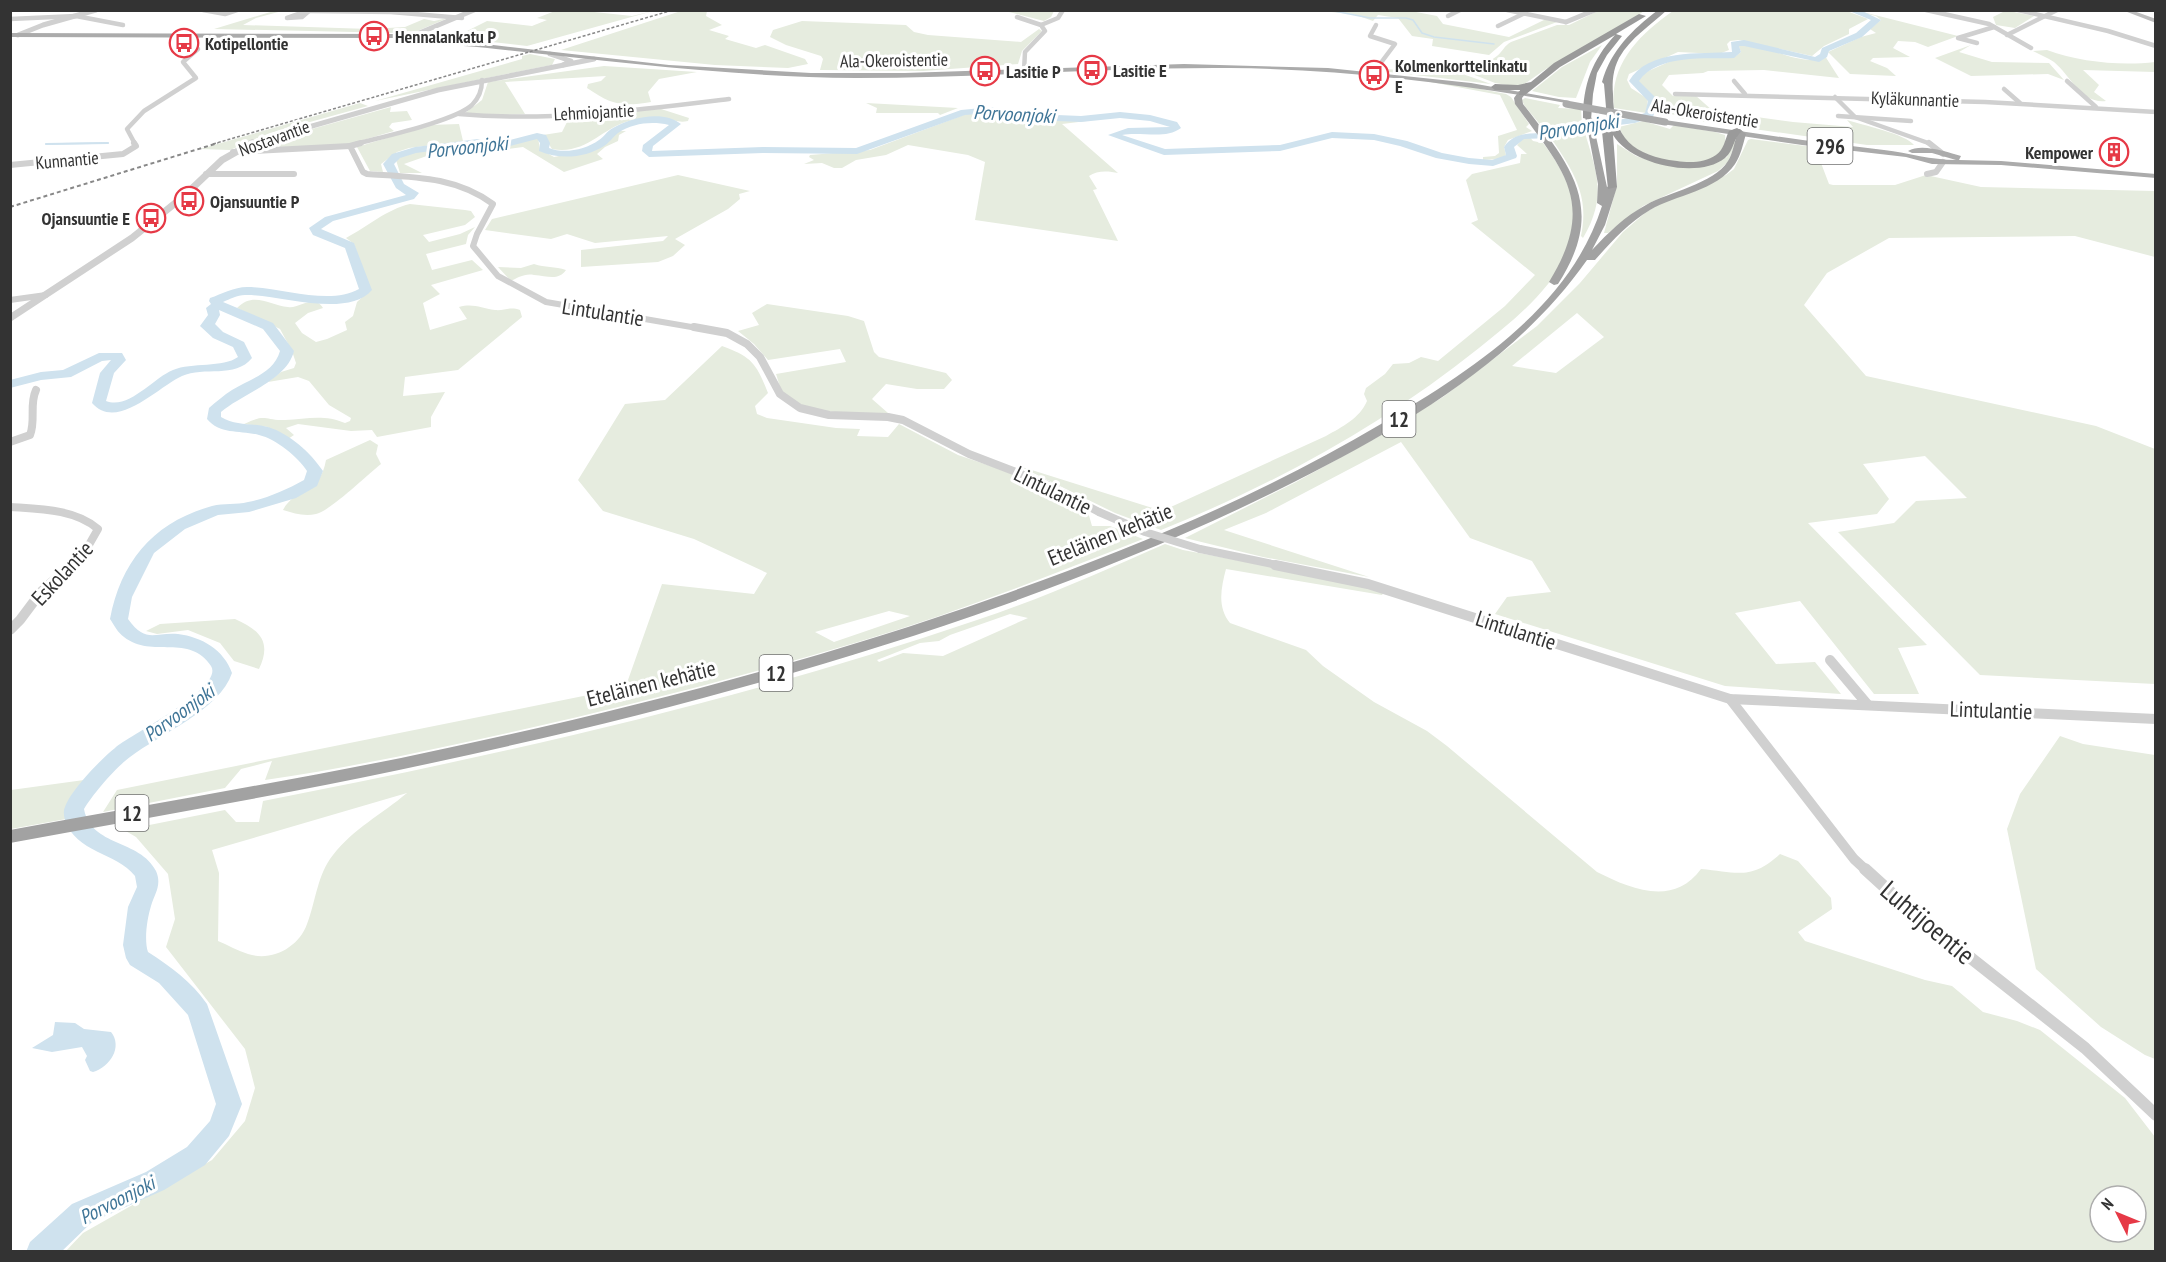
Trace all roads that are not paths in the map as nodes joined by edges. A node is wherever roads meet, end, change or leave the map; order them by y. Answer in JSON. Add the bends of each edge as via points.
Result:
{"nodes":[{"id":1,"x":203,"y":10,"type":"edge"},
{"id":2,"x":237,"y":10,"type":"edge"},
{"id":3,"x":474,"y":10,"type":"edge"},
{"id":4,"x":479,"y":10,"type":"edge"},
{"id":5,"x":1063,"y":10,"type":"edge"},
{"id":6,"x":1461,"y":10,"type":"edge"},
{"id":7,"x":1507,"y":10,"type":"edge"},
{"id":8,"x":1531,"y":10,"type":"edge"},
{"id":9,"x":1595,"y":10,"type":"edge"},
{"id":10,"x":1652,"y":10,"type":"edge"},
{"id":11,"x":1664,"y":10,"type":"edge"},
{"id":12,"x":1926,"y":10,"type":"edge"},
{"id":13,"x":2018,"y":10,"type":"edge"},
{"id":14,"x":2057,"y":10,"type":"edge"},
{"id":15,"x":2124,"y":10,"type":"edge"},
{"id":16,"x":92,"y":11,"type":"edge"},
{"id":17,"x":310,"y":11,"type":"edge"},
{"id":18,"x":365,"y":11,"type":"edge"},
{"id":19,"x":1524,"y":14,"type":"junction"},
{"id":20,"x":76,"y":16,"type":"junction"},
{"id":21,"x":1448,"y":16,"type":"dead end"},
{"id":22,"x":1017,"y":17,"type":"dead end"},
{"id":23,"x":2045,"y":17,"type":"junction"},
{"id":24,"x":460,"y":18,"type":"junction"},
{"id":25,"x":10,"y":19,"type":"edge"},
{"id":26,"x":2156,"y":21,"type":"edge"},
{"id":27,"x":1566,"y":22,"type":"joint"},
{"id":28,"x":123,"y":24,"type":"dead end"},
{"id":29,"x":1041,"y":25,"type":"junction"},
{"id":30,"x":1376,"y":25,"type":"dead end"},
{"id":31,"x":1498,"y":26,"type":"dead end"},
{"id":32,"x":1994,"y":27,"type":"junction"},
{"id":33,"x":192,"y":34,"type":"junction"},
{"id":34,"x":2007,"y":35,"type":"junction"},
{"id":35,"x":13,"y":36,"type":"edge"},
{"id":36,"x":420,"y":36,"type":"junction"},
{"id":37,"x":396,"y":38,"type":"junction"},
{"id":38,"x":411,"y":41,"type":"junction"},
{"id":39,"x":447,"y":42,"type":"junction"},
{"id":40,"x":1977,"y":44,"type":"dead end"},
{"id":41,"x":2156,"y":46,"type":"edge"},
{"id":42,"x":2031,"y":48,"type":"dead end"},
{"id":43,"x":550,"y":54,"type":"junction"},
{"id":44,"x":586,"y":58,"type":"junction"},
{"id":45,"x":594,"y":59,"type":"junction"},
{"id":46,"x":566,"y":64,"type":"junction"},
{"id":47,"x":551,"y":68,"type":"junction"},
{"id":48,"x":1024,"y":71,"type":"junction"},
{"id":49,"x":1374,"y":72,"type":"junction"},
{"id":50,"x":482,"y":80,"type":"junction"},
{"id":51,"x":1450,"y":81,"type":"junction"},
{"id":52,"x":1734,"y":81,"type":"dead end"},
{"id":53,"x":2067,"y":81,"type":"dead end"},
{"id":54,"x":1536,"y":82,"type":"junction"},
{"id":55,"x":1495,"y":87,"type":"junction"},
{"id":56,"x":2004,"y":90,"type":"dead end"},
{"id":57,"x":1521,"y":94,"type":"junction"},
{"id":58,"x":1675,"y":94,"type":"dead end"},
{"id":59,"x":1745,"y":94,"type":"junction"},
{"id":60,"x":1835,"y":97,"type":"junction"},
{"id":61,"x":2043,"y":97,"type":"dead end"},
{"id":62,"x":729,"y":99,"type":"dead end"},
{"id":63,"x":2019,"y":103,"type":"junction"},
{"id":64,"x":2052,"y":105,"type":"junction"},
{"id":65,"x":2097,"y":107,"type":"junction"},
{"id":66,"x":2156,"y":112,"type":"edge"},
{"id":67,"x":459,"y":114,"type":"junction"},
{"id":68,"x":1838,"y":116,"type":"dead end"},
{"id":69,"x":1855,"y":117,"type":"junction"},
{"id":70,"x":1588,"y":118,"type":"joint"},
{"id":71,"x":1911,"y":121,"type":"dead end"},
{"id":72,"x":1611,"y":130,"type":"junction"},
{"id":73,"x":1737,"y":133,"type":"junction"},
{"id":74,"x":1921,"y":140,"type":"junction"},
{"id":75,"x":350,"y":146,"type":"junction"},
{"id":76,"x":234,"y":152,"type":"junction"},
{"id":77,"x":1921,"y":155,"type":"junction"},
{"id":78,"x":1945,"y":158,"type":"junction"},
{"id":79,"x":10,"y":165,"type":"edge"},
{"id":80,"x":206,"y":174,"type":"junction"},
{"id":81,"x":294,"y":174,"type":"dead end"},
{"id":82,"x":2156,"y":176,"type":"edge"},
{"id":83,"x":1612,"y":187,"type":"joint"},
{"id":84,"x":46,"y":295,"type":"junction"},
{"id":85,"x":10,"y":300,"type":"edge"},
{"id":86,"x":1534,"y":314,"type":"junction"},
{"id":87,"x":10,"y":318,"type":"edge"},
{"id":88,"x":36,"y":390,"type":"dead end"},
{"id":89,"x":10,"y":442,"type":"edge"},
{"id":90,"x":10,"y":507,"type":"edge"},
{"id":91,"x":10,"y":630,"type":"edge"},
{"id":92,"x":1830,"y":660,"type":"dead end"},
{"id":93,"x":1730,"y":699,"type":"junction"},
{"id":94,"x":1868,"y":705,"type":"junction"},
{"id":95,"x":2156,"y":720,"type":"edge"},
{"id":96,"x":10,"y":837,"type":"edge"},
{"id":97,"x":2156,"y":1115,"type":"edge"}],
"edges":[{"from":1,"to":2,"type":"street","via":[[225,14]]},
{"from":3,"to":24,"type":"street"},
{"from":4,"to":24,"type":"street"},
{"from":5,"to":29,"type":"street","via":[[1058,18]]},
{"from":6,"to":21,"type":"street"},
{"from":7,"to":19,"type":"street"},
{"from":8,"to":19,"type":"street"},
{"from":9,"to":27,"type":"street"},
{"from":10,"to":54,"type":"highway","via":[[1557,65]]},
{"from":10,"to":70,"type":"highway","name":"Eteläinen kehätie","number":"12","via":[[1621,34],[1596,63],[1588,85]]},
{"from":11,"to":72,"type":"highway","name":"Eteläinen kehätie","number":"12","via":[[1631,36],[1608,71]]},
{"from":12,"to":32,"type":"street"},
{"from":13,"to":23,"type":"street"},
{"from":14,"to":23,"type":"street"},
{"from":15,"to":26,"type":"main road"},
{"from":16,"to":20,"type":"street"},
{"from":17,"to":18,"type":"street"},
{"from":18,"to":24,"type":"street"},
{"from":19,"to":27,"type":"street"},
{"from":19,"to":31,"type":"street"},
{"from":20,"to":25,"type":"street"},
{"from":20,"to":28,"type":"street"},
{"from":20,"to":35,"type":"street"},
{"from":22,"to":29,"type":"street"},
{"from":23,"to":34,"type":"street"},
{"from":23,"to":41,"type":"street"},
{"from":24,"to":36,"type":"street"},
{"from":29,"to":48,"type":"street","via":[[1045,31],[1023,57]]},
{"from":30,"to":49,"type":"street","via":[[1370,36],[1395,44]]},
{"from":32,"to":34,"type":"street"},
{"from":32,"to":40,"type":"street","via":[[1958,38]]},
{"from":33,"to":35,"type":"main road"},
{"from":33,"to":37,"type":"main road"},
{"from":33,"to":79,"type":"street","name":"Kunnantie","via":[[186,42],[198,49],[183,62],[196,78],[135,119],[127,129],[136,146],[123,154]]},
{"from":34,"to":42,"type":"street"},
{"from":36,"to":37,"type":"main road"},
{"from":36,"to":38,"type":"main road"},
{"from":36,"to":39,"type":"main road","name":"Ala-Okeroistentie"},
{"from":37,"to":38,"type":"main road","name":"Ala-Okeroistentie"},
{"from":38,"to":39,"type":"main road","name":"Ala-Okeroistentie"},
{"from":39,"to":43,"type":"main road","name":"Ala-Okeroistentie"},
{"from":43,"to":44,"type":"main road","name":"Ala-Okeroistentie"},
{"from":43,"to":46,"type":"street","via":[[568,58],[571,61]]},
{"from":44,"to":45,"type":"main road","name":"Ala-Okeroistentie"},
{"from":44,"to":46,"type":"street","name":"Nostavantie"},
{"from":45,"to":47,"type":"street","name":"Nostavantie"},
{"from":45,"to":48,"type":"main road","name":"Ala-Okeroistentie","via":[[812,75]]},
{"from":46,"to":47,"type":"street","name":"Nostavantie"},
{"from":47,"to":50,"type":"street","name":"Nostavantie"},
{"from":48,"to":49,"type":"main road","name":"Ala-Okeroistentie","via":[[1213,66]]},
{"from":49,"to":51,"type":"main road","name":"Ala-Okeroistentie"},
{"from":50,"to":67,"type":"street","via":[[479,98]]},
{"from":50,"to":76,"type":"street","name":"Nostavantie","via":[[287,130]]},
{"from":51,"to":55,"type":"main road","name":"Ala-Okeroistentie","number":"296"},
{"from":51,"to":57,"type":"main road","name":"Ala-Okeroistentie","number":"296"},
{"from":52,"to":59,"type":"street"},
{"from":53,"to":65,"type":"street"},
{"from":54,"to":55,"type":"highway","via":[[1518,88]]},
{"from":54,"to":57,"type":"highway"},
{"from":55,"to":57,"type":"main road","name":"Ala-Okeroistentie","number":"296"},
{"from":56,"to":63,"type":"street"},
{"from":57,"to":73,"type":"main road","name":"Ala-Okeroistentie","number":"296","bridge":true},
{"from":57,"to":86,"type":"highway","via":[[1518,104],[1566,168],[1577,194],[1579,231],[1564,269]]},
{"from":58,"to":59,"type":"street","name":"Kyläkunnantie"},
{"from":59,"to":60,"type":"street","name":"Kyläkunnantie"},
{"from":60,"to":63,"type":"street","name":"Kyläkunnantie"},
{"from":60,"to":69,"type":"street"},
{"from":61,"to":64,"type":"street"},
{"from":62,"to":67,"type":"street","name":"Lehmiojantie","via":[[630,111],[491,117]]},
{"from":63,"to":64,"type":"street","name":"Kyläkunnantie"},
{"from":64,"to":65,"type":"street","name":"Kyläkunnantie"},
{"from":65,"to":66,"type":"street","name":"Kyläkunnantie"},
{"from":67,"to":75,"type":"street"},
{"from":68,"to":69,"type":"street"},
{"from":69,"to":71,"type":"street"},
{"from":69,"to":74,"type":"street"},
{"from":70,"to":86,"type":"highway","name":"Eteläinen kehätie","number":"12","via":[[1604,191],[1599,217],[1580,254]]},
{"from":72,"to":73,"type":"highway","via":[[1633,152],[1679,164],[1718,159]]},
{"from":72,"to":83,"type":"highway","name":"Eteläinen kehätie","number":"12"},
{"from":73,"to":77,"type":"main road","name":"Ala-Okeroistentie","number":"296"},
{"from":73,"to":86,"type":"highway","via":[[1733,159],[1727,168],[1657,202],[1628,221],[1563,292]]},
{"from":74,"to":77,"type":"street","via":[[1927,147]]},
{"from":74,"to":78,"type":"street"},
{"from":75,"to":76,"type":"street"},
{"from":75,"to":93,"type":"street","name":"Lintulantie","bridge":true,"via":[[363,172],[432,178],[483,195],[493,204],[475,232],[473,246],[498,276],[546,302],[727,333],[760,357],[780,394],[800,408],[829,415],[903,420],[969,454],[1042,482],[1157,537],[1368,584]]},
{"from":76,"to":80,"type":"street","name":"Nostavantie"},
{"from":77,"to":78,"type":"main road","name":"Ala-Okeroistentie"},
{"from":77,"to":78,"type":"street","via":[[1930,165],[1929,173],[1936,172]]},
{"from":78,"to":82,"type":"main road"},
{"from":80,"to":81,"type":"street"},
{"from":80,"to":84,"type":"street","name":"Nostavantie","via":[[140,232]]},
{"from":83,"to":86,"type":"highway","name":"Eteläinen kehätie","number":"12","via":[[1600,229],[1586,254],[1560,290]]},
{"from":84,"to":85,"type":"street"},
{"from":84,"to":87,"type":"street","name":"Nostavantie"},
{"from":86,"to":96,"type":"highway","name":"Eteläinen kehätie","number":"12","via":[[1450,379],[1278,484],[1063,578],[919,629],[813,662],[577,725],[454,753]]},
{"from":88,"to":89,"type":"street","via":[[30,399],[30,435]]},
{"from":90,"to":91,"type":"street","name":"Eskolantie","via":[[66,515],[93,523],[98,529],[89,545],[33,600],[19,624]]},
{"from":92,"to":94,"type":"street"},
{"from":93,"to":94,"type":"street","name":"Lintulantie"},
{"from":93,"to":97,"type":"street","name":"Luhtijoentie","via":[[1854,859],[1910,910],[2085,1048]]},
{"from":94,"to":95,"type":"street","name":"Lintulantie"}]}
